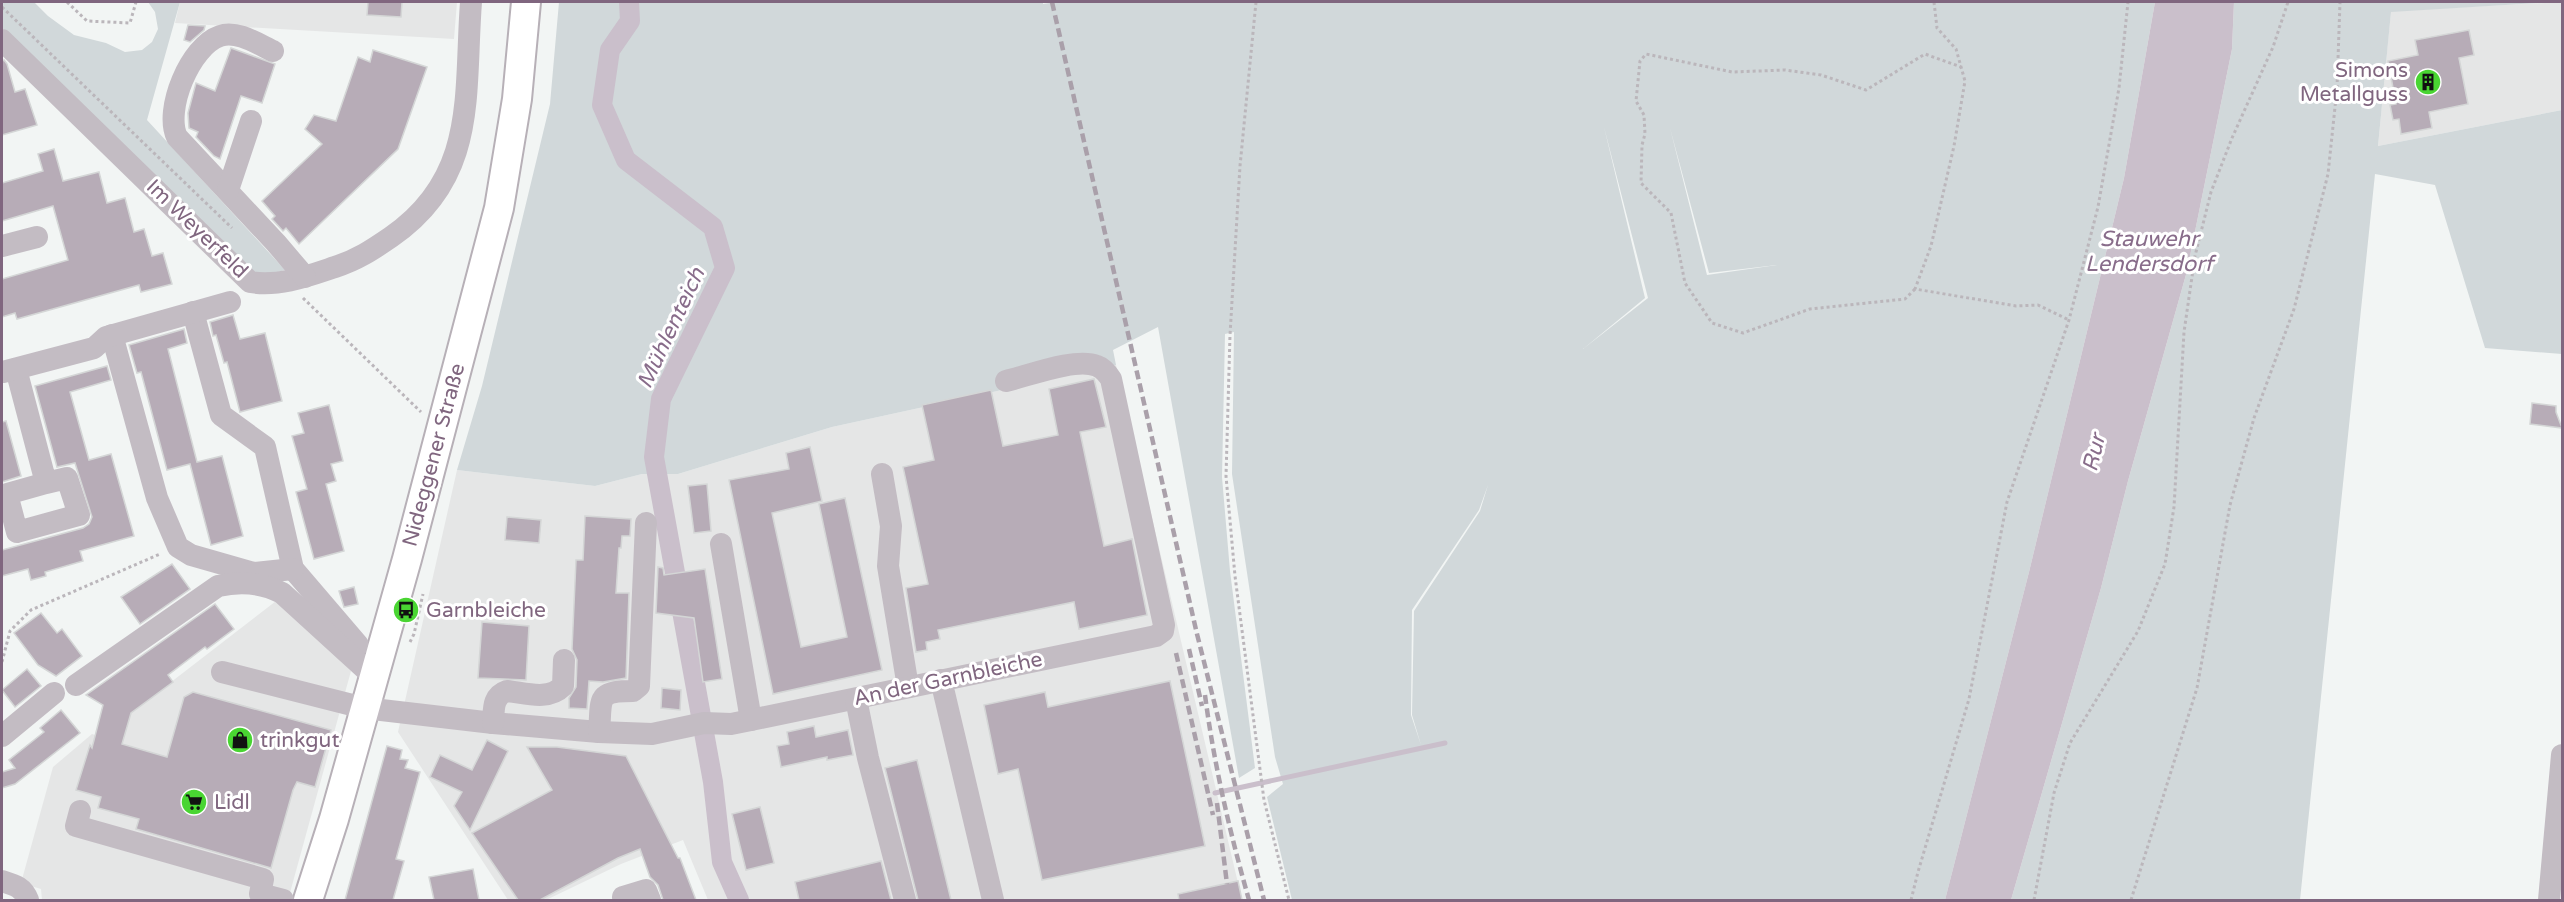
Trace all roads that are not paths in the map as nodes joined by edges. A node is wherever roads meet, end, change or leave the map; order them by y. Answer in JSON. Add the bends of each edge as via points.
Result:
{"nodes":[{"id":1,"x":471,"y":2,"type":"edge"},
{"id":2,"x":526,"y":2,"type":"edge"},
{"id":3,"x":2,"y":40,"type":"edge"},
{"id":4,"x":273,"y":51,"type":"dead end"},
{"id":5,"x":251,"y":121,"type":"dead end"},
{"id":6,"x":228,"y":190,"type":"junction"},
{"id":7,"x":37,"y":237,"type":"dead end"},
{"id":8,"x":2,"y":246,"type":"edge"},
{"id":9,"x":296,"y":280,"type":"junction"},
{"id":10,"x":230,"y":302,"type":"dead end"},
{"id":11,"x":193,"y":312,"type":"junction"},
{"id":12,"x":112,"y":335,"type":"junction"},
{"id":13,"x":9,"y":371,"type":"edge"},
{"id":14,"x":1006,"y":381,"type":"dead end"},
{"id":15,"x":882,"y":474,"type":"dead end"},
{"id":16,"x":46,"y":483,"type":"dead end"},
{"id":17,"x":646,"y":523,"type":"dead end"},
{"id":18,"x":721,"y":544,"type":"dead end"},
{"id":19,"x":294,"y":569,"type":"junction"},
{"id":20,"x":358,"y":645,"type":"dead end"},
{"id":21,"x":564,"y":660,"type":"dead end"},
{"id":22,"x":222,"y":672,"type":"dead end"},
{"id":23,"x":373,"y":676,"type":"junction"},
{"id":24,"x":941,"y":680,"type":"junction"},
{"id":25,"x":76,"y":685,"type":"dead end"},
{"id":26,"x":908,"y":687,"type":"junction"},
{"id":27,"x":54,"y":693,"type":"dead end"},
{"id":28,"x":856,"y":699,"type":"junction"},
{"id":29,"x":364,"y":708,"type":"junction"},
{"id":30,"x":741,"y":722,"type":"junction"},
{"id":31,"x":494,"y":723,"type":"junction"},
{"id":32,"x":599,"y":732,"type":"junction"},
{"id":33,"x":2,"y":736,"type":"edge"},
{"id":34,"x":2562,"y":755,"type":"edge"},
{"id":35,"x":81,"y":811,"type":"dead end"},
{"id":36,"x":2,"y":881,"type":"edge"},
{"id":37,"x":28,"y":900,"type":"edge"},
{"id":38,"x":283,"y":900,"type":"edge"},
{"id":39,"x":308,"y":900,"type":"edge"},
{"id":40,"x":624,"y":900,"type":"edge"},
{"id":41,"x":650,"y":900,"type":"edge"},
{"id":42,"x":905,"y":900,"type":"edge"},
{"id":43,"x":993,"y":900,"type":"edge"},
{"id":44,"x":2549,"y":900,"type":"edge"}],
"edges":[{"from":1,"to":9,"type":"street","name":"Im Weyerfeld","via":[[464,124],[447,178],[410,224],[358,260]]},
{"from":2,"to":23,"type":"main road","name":"Nideggener Straße","via":[[517,99],[499,208]]},
{"from":3,"to":9,"type":"street","name":"Im Weyerfeld","via":[[250,282],[265,285]]},
{"from":4,"to":6,"type":"street","via":[[241,37],[219,36],[196,55],[182,81],[172,127]]},
{"from":5,"to":6,"type":"street"},
{"from":6,"to":9,"type":"street"},
{"from":7,"to":8,"type":"street"},
{"from":10,"to":11,"type":"street"},
{"from":11,"to":12,"type":"street"},
{"from":11,"to":19,"type":"street","via":[[221,416],[265,447]]},
{"from":12,"to":13,"type":"street","via":[[94,348]]},
{"from":12,"to":19,"type":"street","via":[[157,498],[178,547],[191,555],[254,573]]},
{"from":13,"to":16,"type":"street"},
{"from":14,"to":24,"type":"street","name":"An der Garnbleiche","via":[[1087,363],[1099,366],[1111,379],[1163,631],[1156,636]]},
{"from":15,"to":26,"type":"street","via":[[891,526],[888,566]]},
{"from":17,"to":32,"type":"street","via":[[639,686],[633,691],[605,694]]},
{"from":18,"to":30,"type":"street"},
{"from":19,"to":20,"type":"street"},
{"from":21,"to":31,"type":"street","via":[[563,686],[557,692],[550,696],[501,693],[495,701]]},
{"from":22,"to":29,"type":"street","name":"An der Garnbleiche"},
{"from":23,"to":25,"type":"street","via":[[282,593],[269,586],[232,583],[218,586]]},
{"from":23,"to":29,"type":"main road","name":"Nideggener Straße"},
{"from":24,"to":26,"type":"street","name":"An der Garnbleiche"},
{"from":24,"to":43,"type":"street"},
{"from":26,"to":28,"type":"street","name":"An der Garnbleiche"},
{"from":27,"to":33,"type":"street"},
{"from":28,"to":30,"type":"street","name":"An der Garnbleiche"},
{"from":28,"to":42,"type":"street"},
{"from":29,"to":31,"type":"street","name":"An der Garnbleiche"},
{"from":29,"to":39,"type":"main road","name":"Nideggener Straße"},
{"from":30,"to":32,"type":"street","name":"An der Garnbleiche","via":[[690,725],[652,734]]},
{"from":31,"to":32,"type":"street","name":"An der Garnbleiche"},
{"from":34,"to":44,"type":"street"},
{"from":35,"to":38,"type":"street","via":[[76,826],[263,879],[260,894]]},
{"from":36,"to":37,"type":"street","via":[[18,886]]},
{"from":40,"to":41,"type":"street","via":[[623,897],[646,890]]}]}
